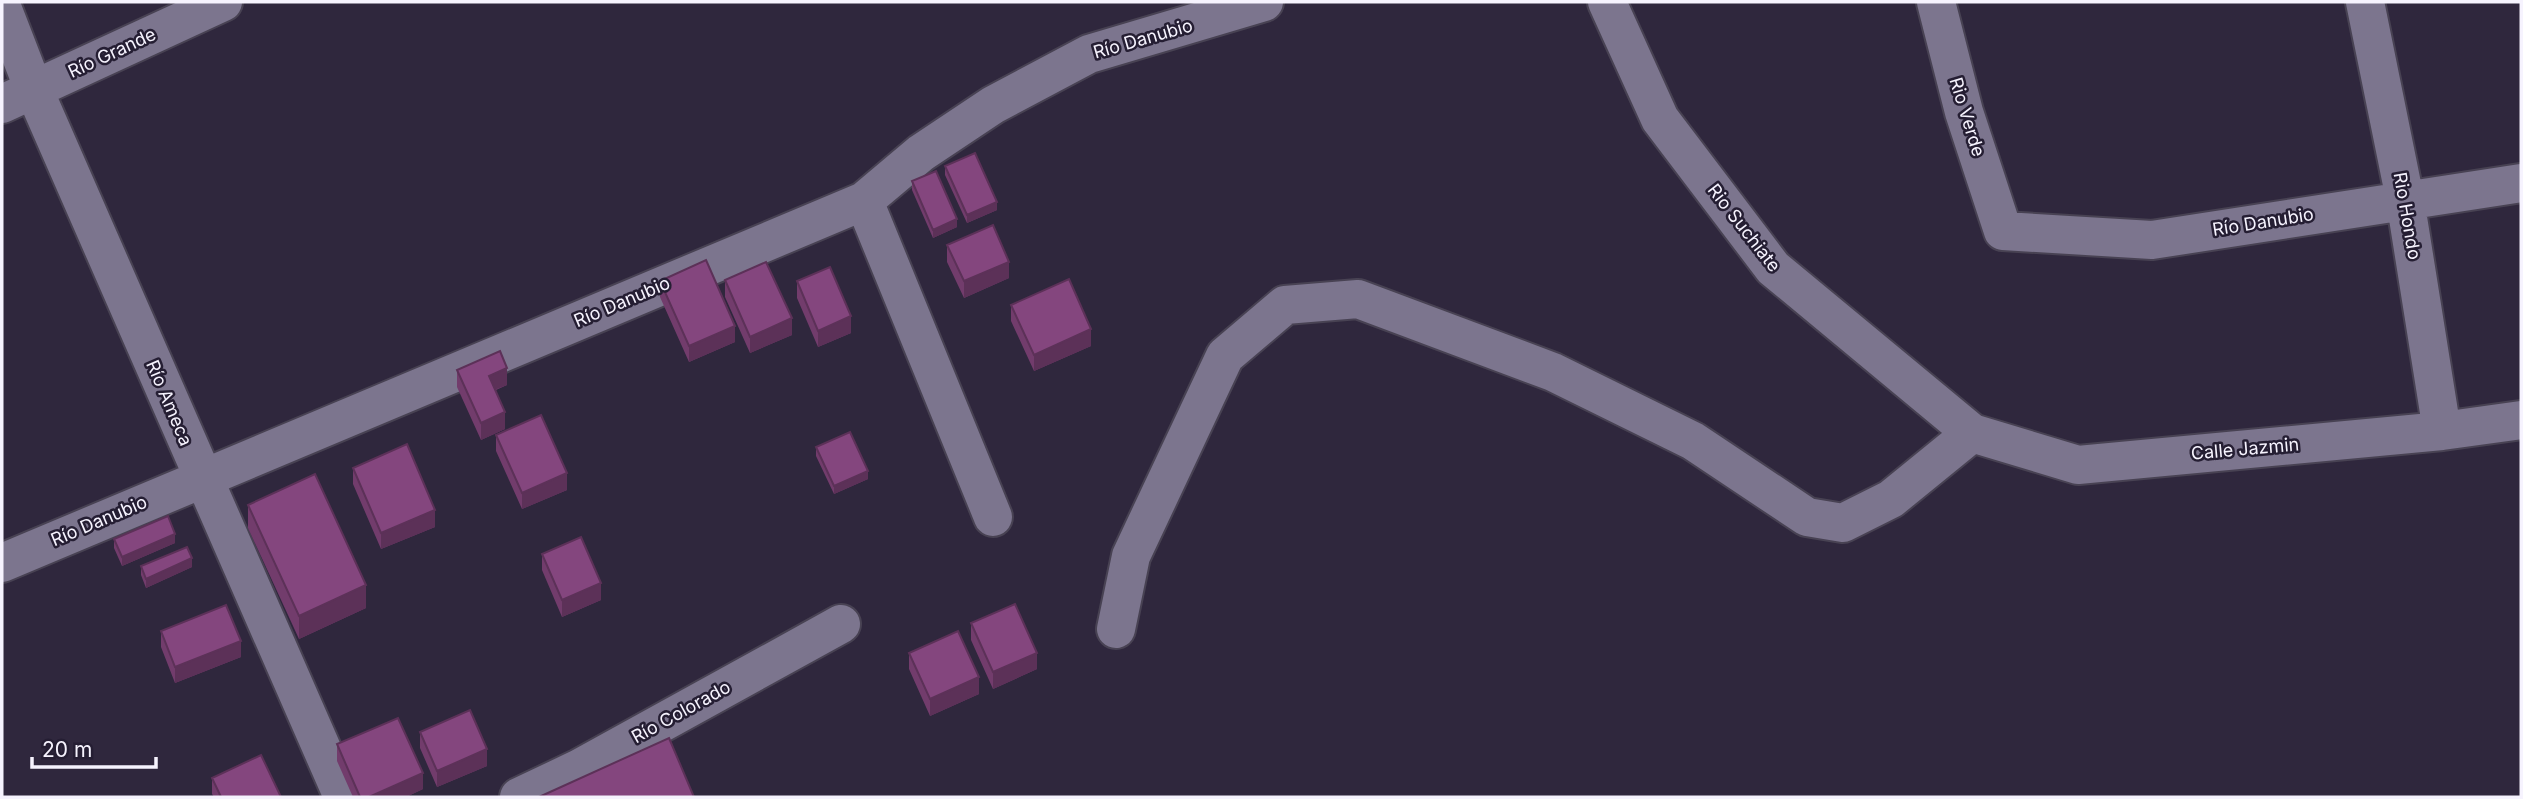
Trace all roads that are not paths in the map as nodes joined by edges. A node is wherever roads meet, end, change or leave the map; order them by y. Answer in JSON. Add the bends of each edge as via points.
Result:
{"nodes":[{"id":1,"x":223,"y":2,"type":"edge"},
{"id":2,"x":1264,"y":2,"type":"edge"},
{"id":3,"x":1607,"y":2,"type":"edge"},
{"id":4,"x":1936,"y":2,"type":"edge"},
{"id":5,"x":2365,"y":2,"type":"edge"},
{"id":6,"x":2,"y":7,"type":"edge"},
{"id":7,"x":18,"y":97,"type":"edge"},
{"id":8,"x":2521,"y":183,"type":"edge"},
{"id":9,"x":2405,"y":199,"type":"junction"},
{"id":10,"x":864,"y":201,"type":"junction"},
{"id":11,"x":2003,"y":231,"type":"joint"},
{"id":12,"x":2521,"y":420,"type":"edge"},
{"id":13,"x":2442,"y":431,"type":"junction"},
{"id":14,"x":1972,"y":433,"type":"junction"},
{"id":15,"x":201,"y":477,"type":"junction"},
{"id":16,"x":993,"y":517,"type":"dead end"},
{"id":17,"x":2,"y":563,"type":"edge"},
{"id":18,"x":841,"y":624,"type":"dead end"},
{"id":19,"x":1116,"y":629,"type":"dead end"},
{"id":20,"x":343,"y":797,"type":"edge"},
{"id":21,"x":519,"y":797,"type":"edge"}],
"edges":[{"from":1,"to":7,"type":"street","name":"Río Grande"},
{"from":2,"to":10,"type":"street","name":"Río Danubio","via":[[1089,54],[993,105],[920,153]]},
{"from":3,"to":14,"type":"street","name":"Rio Suchiate","via":[[1660,119],[1773,268]]},
{"from":4,"to":11,"type":"street","name":"Rio Verde","via":[[1964,112]]},
{"from":5,"to":9,"type":"street","name":"Rio Hondo"},
{"from":6,"to":7,"type":"street","name":"Río Ameca"},
{"from":7,"to":15,"type":"street","name":"Río Ameca"},
{"from":8,"to":9,"type":"street","name":"Río Danubio"},
{"from":9,"to":11,"type":"street","name":"Río Danubio","via":[[2152,240]]},
{"from":9,"to":13,"type":"street","name":"Rio Hondo"},
{"from":10,"to":15,"type":"street","name":"Río Danubio"},
{"from":10,"to":16,"type":"street"},
{"from":12,"to":13,"type":"street","name":"Calle Jazmin"},
{"from":13,"to":14,"type":"street","name":"Calle Jazmin","via":[[2078,465]]},
{"from":14,"to":19,"type":"street","via":[[1891,499],[1843,523],[1807,517],[1693,441],[1553,372],[1357,299],[1285,305],[1225,356],[1131,556]]},
{"from":15,"to":17,"type":"street","name":"Río Danubio"},
{"from":15,"to":20,"type":"street","name":"Río Ameca"},
{"from":18,"to":21,"type":"street","name":"Río Colorado"}]}
